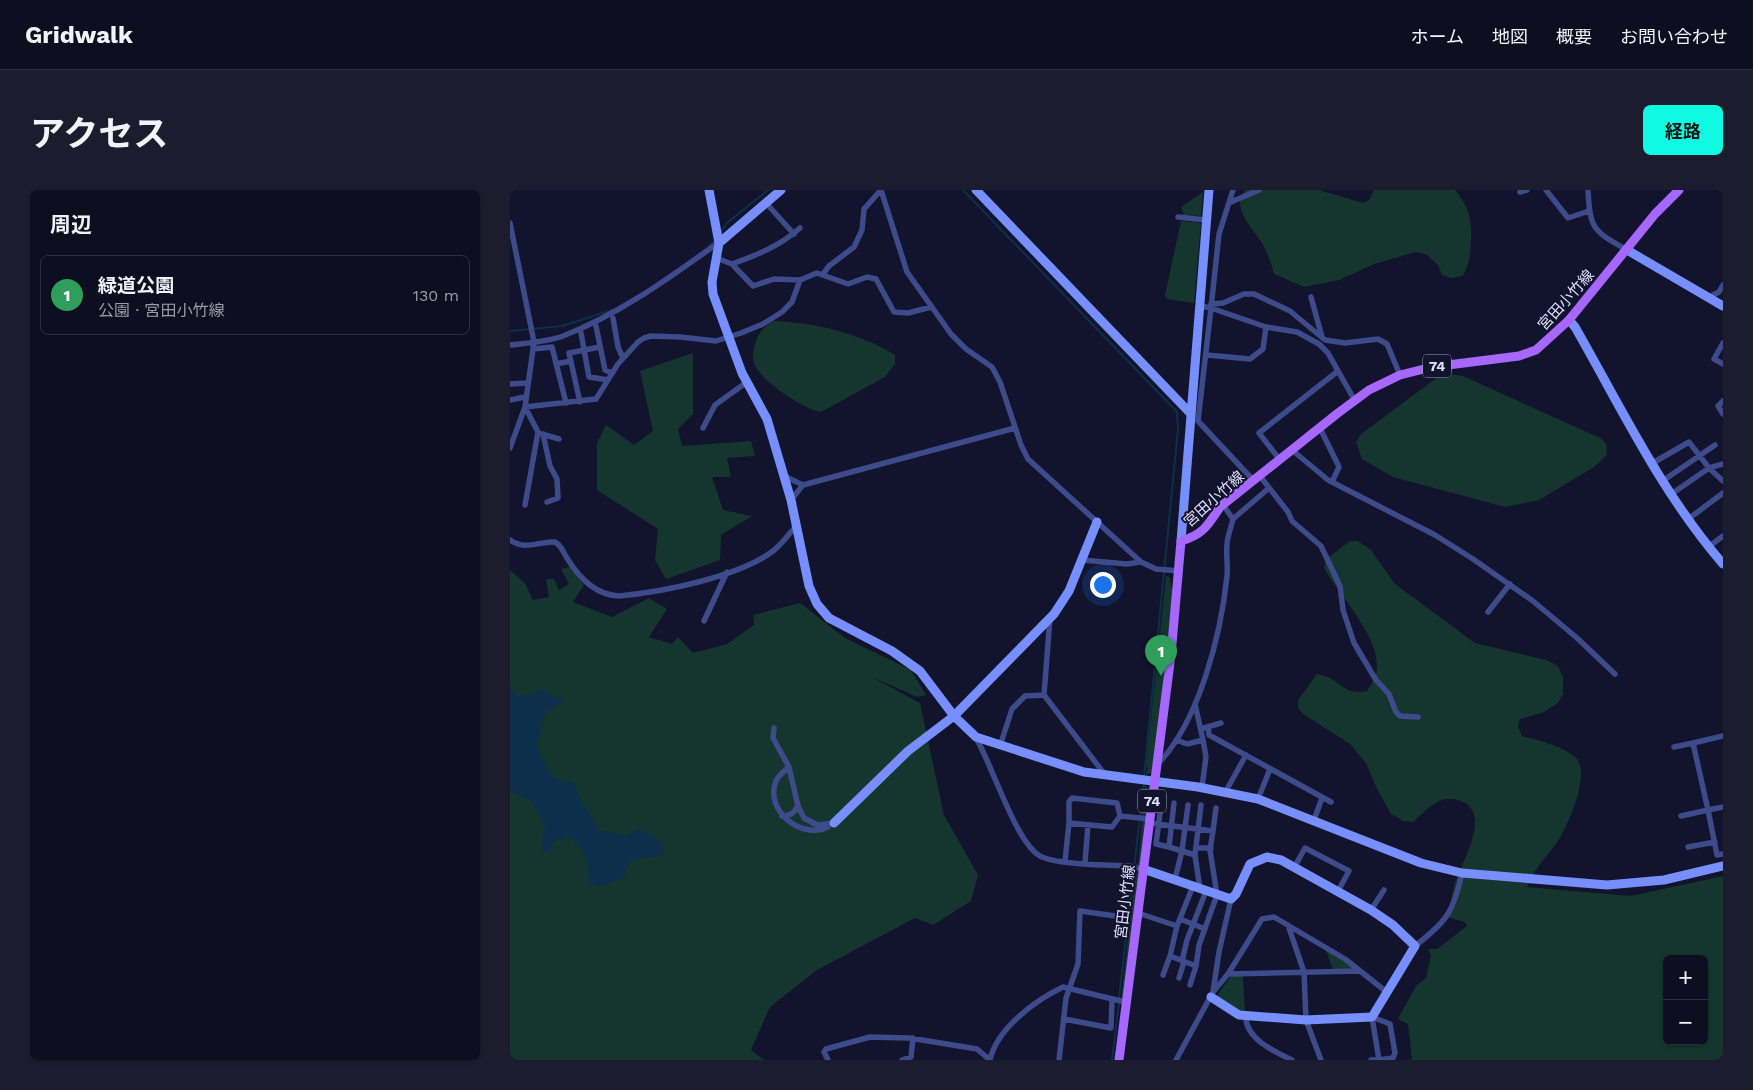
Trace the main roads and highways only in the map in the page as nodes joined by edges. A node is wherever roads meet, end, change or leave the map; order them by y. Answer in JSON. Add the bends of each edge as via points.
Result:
{"nodes":[{"id":1,"x":1679,"y":190,"type":"edge"},
{"id":2,"x":1118,"y":1060,"type":"edge"}],
"edges":[{"from":1,"to":2,"type":"main road","name":"宮田小竹線","number":"74","via":[[1546,343],[1529,354],[1432,367],[1400,375],[1369,390],[1223,505],[1203,532],[1181,541],[1171,655],[1154,780],[1137,868],[1138,913],[1118,1000]]}]}
